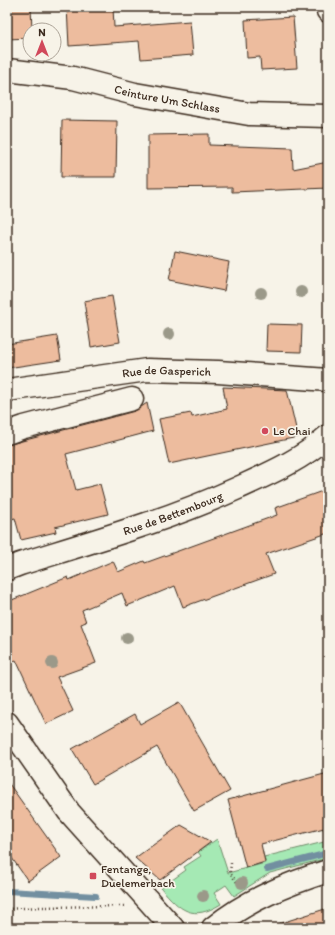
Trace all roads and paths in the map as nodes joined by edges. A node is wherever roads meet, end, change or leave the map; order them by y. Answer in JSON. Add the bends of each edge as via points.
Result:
{"nodes":[{"id":1,"x":328,"y":7,"type":"edge"},
{"id":2,"x":328,"y":11,"type":"edge"},
{"id":3,"x":7,"y":70,"type":"edge"},
{"id":4,"x":328,"y":116,"type":"edge"},
{"id":5,"x":328,"y":380,"type":"edge"},
{"id":6,"x":7,"y":390,"type":"edge"},
{"id":7,"x":132,"y":398,"type":"dead end"},
{"id":8,"x":7,"y":433,"type":"edge"},
{"id":9,"x":328,"y":436,"type":"edge"},
{"id":10,"x":7,"y":570,"type":"edge"},
{"id":11,"x":7,"y":723,"type":"edge"},
{"id":12,"x":324,"y":829,"type":"dead end"},
{"id":13,"x":328,"y":844,"type":"edge"},
{"id":14,"x":231,"y":863,"type":"dead end"},
{"id":15,"x":328,"y":871,"type":"edge"},
{"id":16,"x":242,"y":888,"type":"dead end"},
{"id":17,"x":132,"y":906,"type":"dead end"},
{"id":18,"x":7,"y":909,"type":"edge"},
{"id":19,"x":173,"y":928,"type":"edge"},
{"id":20,"x":213,"y":928,"type":"edge"}],
"edges":[{"from":1,"to":2,"type":"main road"},
{"from":3,"to":4,"type":"main road","name":"Ceinture Um Schlass","via":[[73,78],[135,94],[250,114]]},
{"from":5,"to":6,"type":"main road","name":"Rue de Gasperich","via":[[147,370]]},
{"from":7,"to":8,"type":"main road"},
{"from":9,"to":10,"type":"main road","name":"Rue de Bettembourg","via":[[308,453],[265,476],[194,508]]},
{"from":11,"to":19,"type":"main road","via":[[69,812]]},
{"from":12,"to":13,"type":"path"},
{"from":14,"to":16,"type":"path","via":[[230,873]]},
{"from":15,"to":20,"type":"main road","via":[[291,883],[252,901]]},
{"from":17,"to":18,"type":"path"}]}
